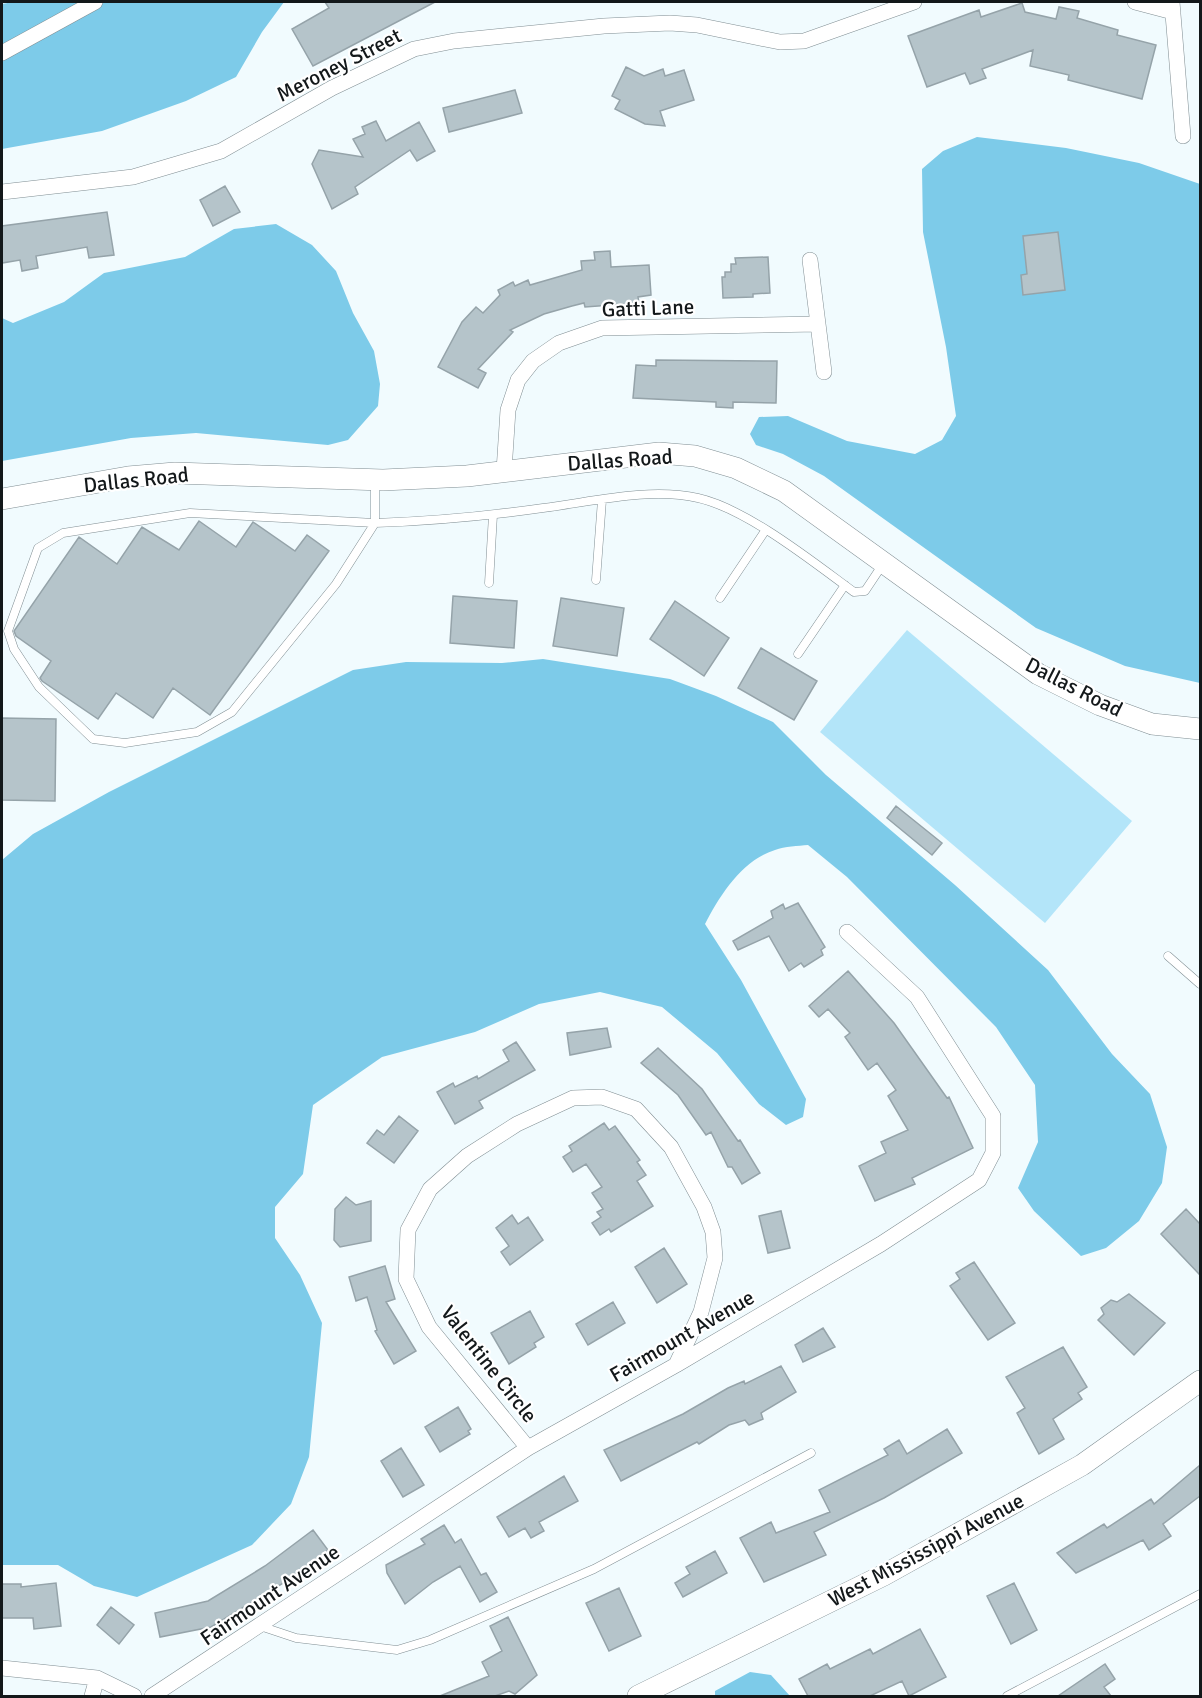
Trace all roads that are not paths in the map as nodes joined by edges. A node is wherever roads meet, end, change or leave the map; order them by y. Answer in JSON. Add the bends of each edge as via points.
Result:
{"nodes":[{"id":1,"x":95,"y":2,"type":"edge"},
{"id":2,"x":914,"y":2,"type":"edge"},
{"id":3,"x":1135,"y":2,"type":"edge"},
{"id":4,"x":1172,"y":7,"type":"edge"},
{"id":5,"x":2,"y":53,"type":"edge"},
{"id":6,"x":1183,"y":136,"type":"dead end"},
{"id":7,"x":2,"y":192,"type":"edge"},
{"id":8,"x":810,"y":260,"type":"dead end"},
{"id":9,"x":818,"y":324,"type":"junction"},
{"id":10,"x":824,"y":372,"type":"dead end"},
{"id":11,"x":504,"y":471,"type":"junction"},
{"id":12,"x":375,"y":480,"type":"junction"},
{"id":13,"x":2,"y":499,"type":"edge"},
{"id":14,"x":602,"y":500,"type":"junction"},
{"id":15,"x":493,"y":515,"type":"junction"},
{"id":16,"x":375,"y":523,"type":"junction"},
{"id":17,"x":765,"y":531,"type":"junction"},
{"id":18,"x":884,"y":563,"type":"junction"},
{"id":19,"x":596,"y":580,"type":"dead end"},
{"id":20,"x":489,"y":583,"type":"dead end"},
{"id":21,"x":845,"y":585,"type":"junction"},
{"id":22,"x":720,"y":598,"type":"dead end"},
{"id":23,"x":798,"y":654,"type":"dead end"},
{"id":24,"x":1200,"y":729,"type":"edge"},
{"id":25,"x":847,"y":932,"type":"dead end"},
{"id":26,"x":1168,"y":956,"type":"dead end"},
{"id":27,"x":1200,"y":984,"type":"edge"},
{"id":28,"x":676,"y":1365,"type":"junction"},
{"id":29,"x":1200,"y":1381,"type":"edge"},
{"id":30,"x":528,"y":1448,"type":"junction"},
{"id":31,"x":811,"y":1453,"type":"dead end"},
{"id":32,"x":1200,"y":1594,"type":"edge"},
{"id":33,"x":261,"y":1626,"type":"junction"},
{"id":34,"x":2,"y":1668,"type":"edge"},
{"id":35,"x":97,"y":1678,"type":"junction"},
{"id":36,"x":92,"y":1696,"type":"edge"},
{"id":37,"x":134,"y":1696,"type":"edge"},
{"id":38,"x":152,"y":1696,"type":"edge"},
{"id":39,"x":638,"y":1696,"type":"edge"},
{"id":40,"x":1006,"y":1696,"type":"edge"}],
"edges":[{"from":1,"to":5,"type":"street"},
{"from":2,"to":7,"type":"street","name":"Meroney Street","via":[[804,41],[780,42],[670,22],[414,49],[332,88],[221,152],[133,177]]},
{"from":3,"to":4,"type":"street"},
{"from":4,"to":6,"type":"street"},
{"from":8,"to":9,"type":"street"},
{"from":9,"to":10,"type":"street"},
{"from":9,"to":11,"type":"street","name":"Gatti Lane","via":[[602,328],[559,343],[533,361],[518,380],[508,410]]},
{"from":11,"to":12,"type":"street","name":"Dallas Road"},
{"from":11,"to":18,"type":"street","name":"Dallas Road","via":[[659,453],[695,456],[736,468],[784,491]]},
{"from":12,"to":13,"type":"street","name":"Dallas Road","via":[[175,473],[128,477]]},
{"from":12,"to":16,"type":"lane"},
{"from":14,"to":15,"type":"lane"},
{"from":14,"to":17,"type":"lane","via":[[665,495],[697,498],[723,507]]},
{"from":14,"to":19,"type":"lane"},
{"from":15,"to":16,"type":"lane"},
{"from":15,"to":20,"type":"lane"},
{"from":16,"to":16,"type":"lane","via":[[190,513],[63,533],[38,548],[8,631],[14,649],[39,687],[93,739],[125,743],[197,732],[232,712],[336,584]]},
{"from":17,"to":21,"type":"lane"},
{"from":17,"to":22,"type":"lane"},
{"from":18,"to":21,"type":"lane","via":[[865,591],[854,592]]},
{"from":18,"to":24,"type":"street","name":"Dallas Road","via":[[1038,674],[1100,705],[1152,724]]},
{"from":21,"to":23,"type":"lane"},
{"from":25,"to":28,"type":"street","name":"Fairmount Avenue","via":[[917,997],[993,1116],[993,1153],[979,1180],[880,1244]]},
{"from":26,"to":27,"type":"lane"},
{"from":28,"to":30,"type":"street","name":"Fairmount Avenue"},
{"from":28,"to":30,"type":"street","name":"Valentine Circle","via":[[701,1312],[715,1258],[713,1232],[704,1207],[671,1147],[636,1109],[602,1097],[573,1098],[517,1124],[467,1156],[430,1189],[408,1230],[406,1279],[429,1327]]},
{"from":29,"to":39,"type":"street","name":"West Mississippi Avenue","via":[[1072,1471],[884,1575]]},
{"from":30,"to":33,"type":"street","name":"Fairmount Avenue"},
{"from":31,"to":33,"type":"lane","via":[[594,1569],[430,1640],[397,1650],[296,1638]]},
{"from":32,"to":40,"type":"lane"},
{"from":33,"to":38,"type":"street","name":"Fairmount Avenue"},
{"from":34,"to":35,"type":"street"},
{"from":35,"to":36,"type":"street"},
{"from":35,"to":37,"type":"street"}]}
